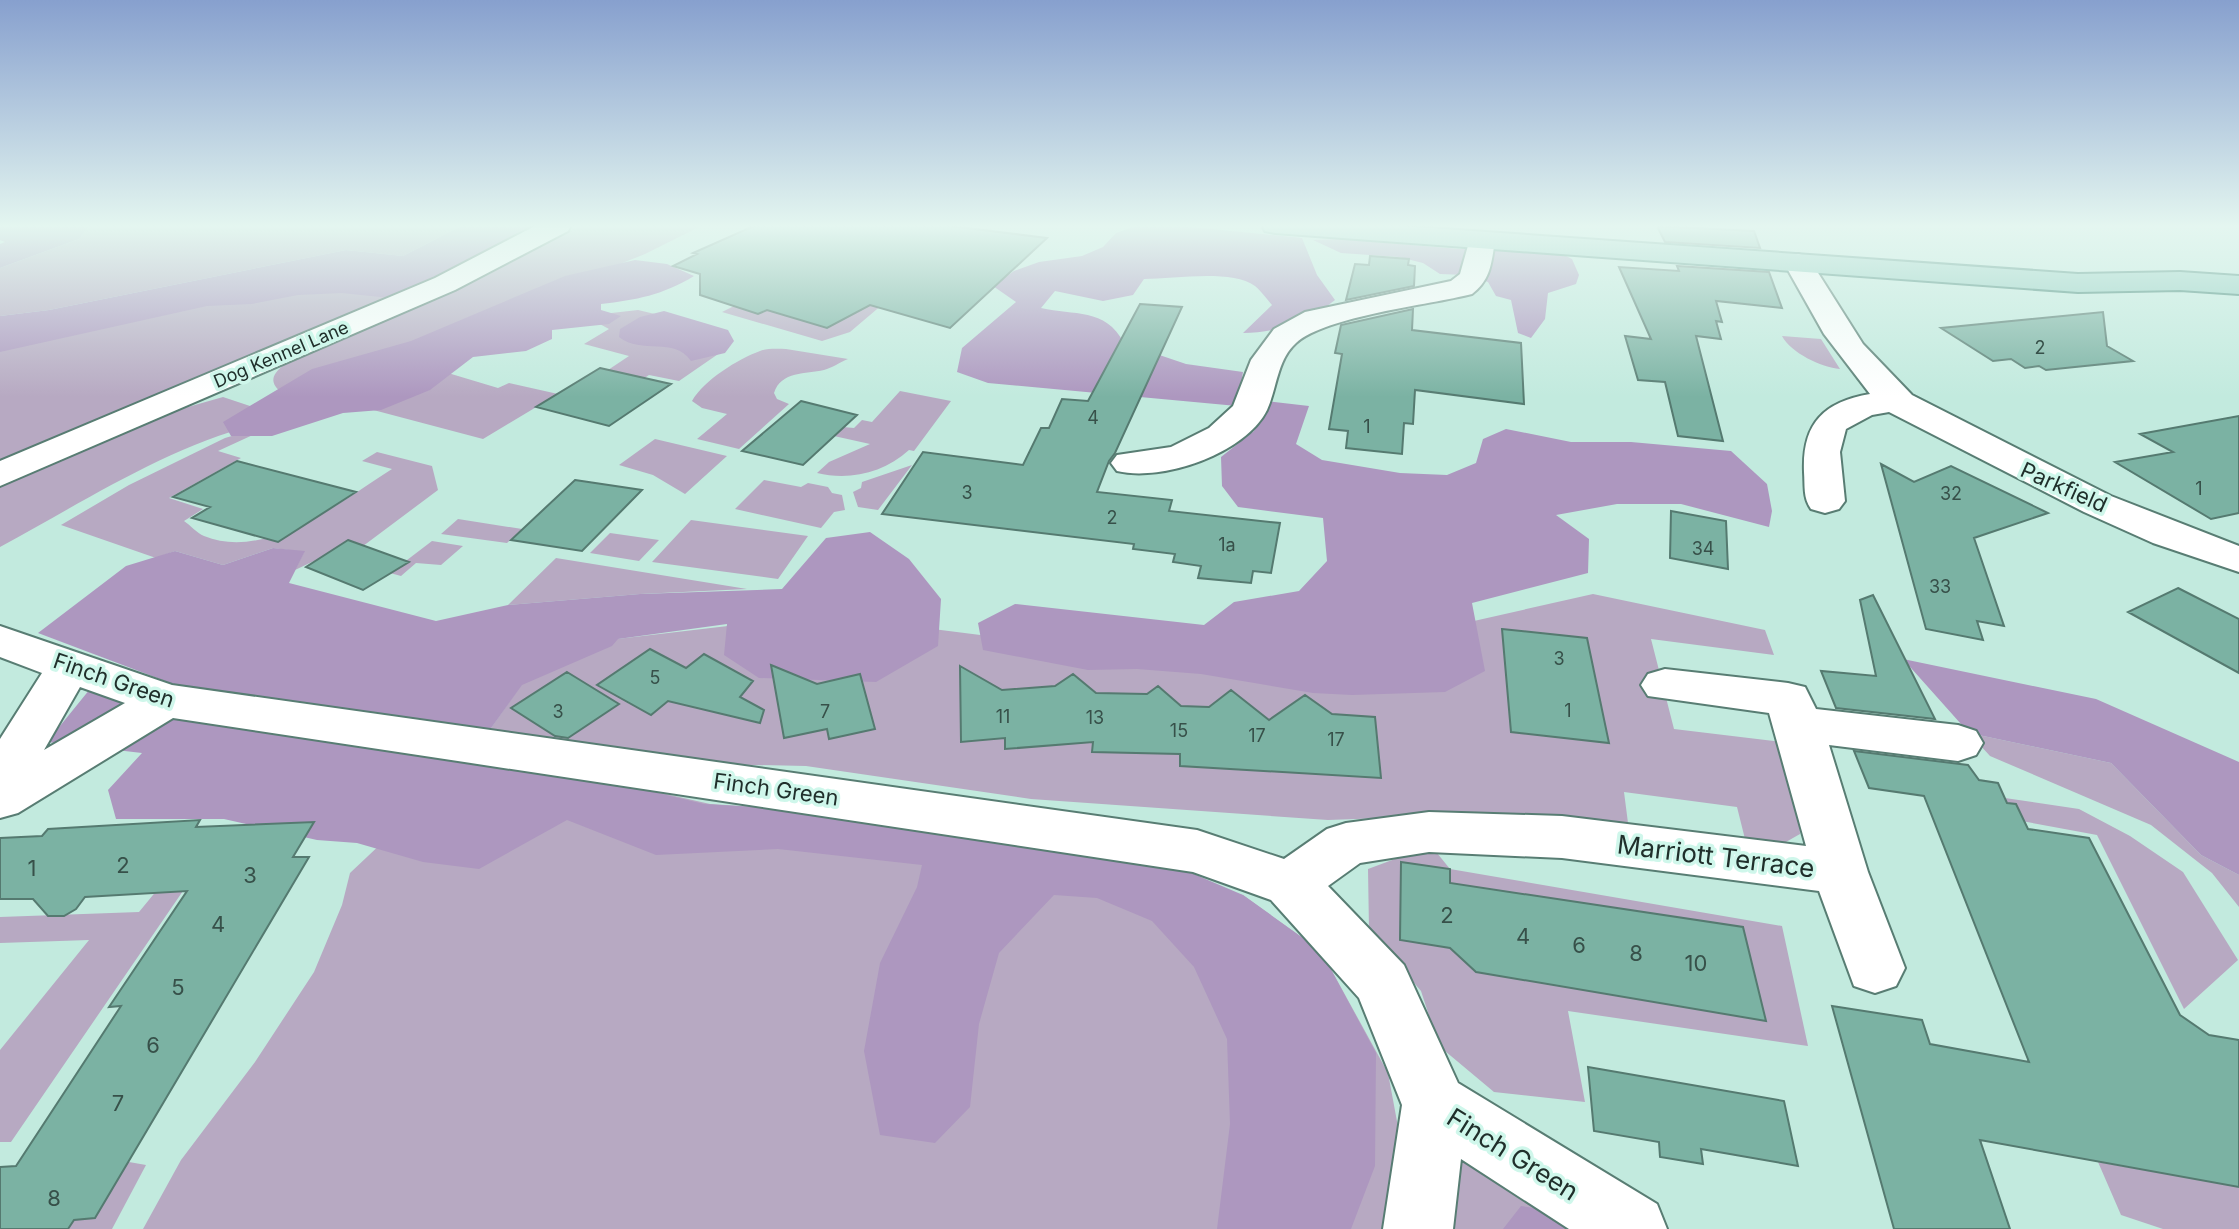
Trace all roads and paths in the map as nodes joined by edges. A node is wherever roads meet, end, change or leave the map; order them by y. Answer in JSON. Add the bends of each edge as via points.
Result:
{"nodes":[{"id":1,"x":448,"y":282,"type":"edge"},
{"id":2,"x":1468,"y":282,"type":"edge"},
{"id":3,"x":1808,"y":282,"type":"edge"},
{"id":4,"x":2069,"y":282,"type":"edge"},
{"id":5,"x":2111,"y":282,"type":"edge"},
{"id":6,"x":2200,"y":282,"type":"edge"},
{"id":7,"x":2078,"y":283,"type":"junction"},
{"id":8,"x":2239,"y":285,"type":"edge"},
{"id":9,"x":2239,"y":309,"type":"edge"},
{"id":10,"x":1896,"y":400,"type":"junction"},
{"id":11,"x":1130,"y":463,"type":"dead end"},
{"id":12,"x":0,"y":475,"type":"edge"},
{"id":13,"x":1813,"y":492,"type":"dead end"},
{"id":14,"x":2239,"y":560,"type":"edge"},
{"id":15,"x":0,"y":641,"type":"edge"},
{"id":16,"x":69,"y":666,"type":"junction"},
{"id":17,"x":1665,"y":685,"type":"dead end"},
{"id":18,"x":166,"y":701,"type":"junction"},
{"id":19,"x":1798,"y":724,"type":"junction"},
{"id":20,"x":1958,"y":743,"type":"dead end"},
{"id":21,"x":0,"y":781,"type":"edge"},
{"id":22,"x":0,"y":799,"type":"edge"},
{"id":23,"x":1840,"y":872,"type":"junction"},
{"id":24,"x":1291,"y":884,"type":"junction"},
{"id":25,"x":1875,"y":968,"type":"dead end"},
{"id":26,"x":1435,"y":1105,"type":"junction"},
{"id":27,"x":1418,"y":1229,"type":"edge"},
{"id":28,"x":1632,"y":1229,"type":"edge"}],
"edges":[{"from":1,"to":12,"type":"street","name":"Dog Kennel Lane"},
{"from":2,"to":11,"type":"street","via":[[1417,300],[1316,319],[1295,330],[1267,360],[1249,410],[1222,436],[1180,457]]},
{"from":3,"to":10,"type":"street","name":"Parkfield","via":[[1864,369]]},
{"from":4,"to":7,"type":"main road"},
{"from":5,"to":7,"type":"main road"},
{"from":6,"to":8,"type":"main road"},
{"from":7,"to":9,"type":"main road"},
{"from":10,"to":13,"type":"street","via":[[1862,406],[1830,424]]},
{"from":10,"to":14,"type":"street","name":"Parkfield","via":[[2025,470]]},
{"from":15,"to":16,"type":"street","name":"Finch Green"},
{"from":16,"to":18,"type":"street","name":"Finch Green"},
{"from":16,"to":21,"type":"street"},
{"from":17,"to":19,"type":"street","via":[[1788,699]]},
{"from":18,"to":22,"type":"street"},
{"from":18,"to":24,"type":"street","name":"Finch Green","via":[[1197,851]]},
{"from":19,"to":20,"type":"street"},
{"from":19,"to":23,"type":"street","name":"Marriott Terrace"},
{"from":23,"to":24,"type":"street","name":"Marriott Terrace","via":[[1562,837],[1429,832],[1346,844]]},
{"from":23,"to":25,"type":"street"},
{"from":24,"to":26,"type":"street","name":"Finch Green","via":[[1383,983]]},
{"from":26,"to":27,"type":"street","name":"Finch Green"},
{"from":26,"to":28,"type":"street","name":"Finch Green"}]}
